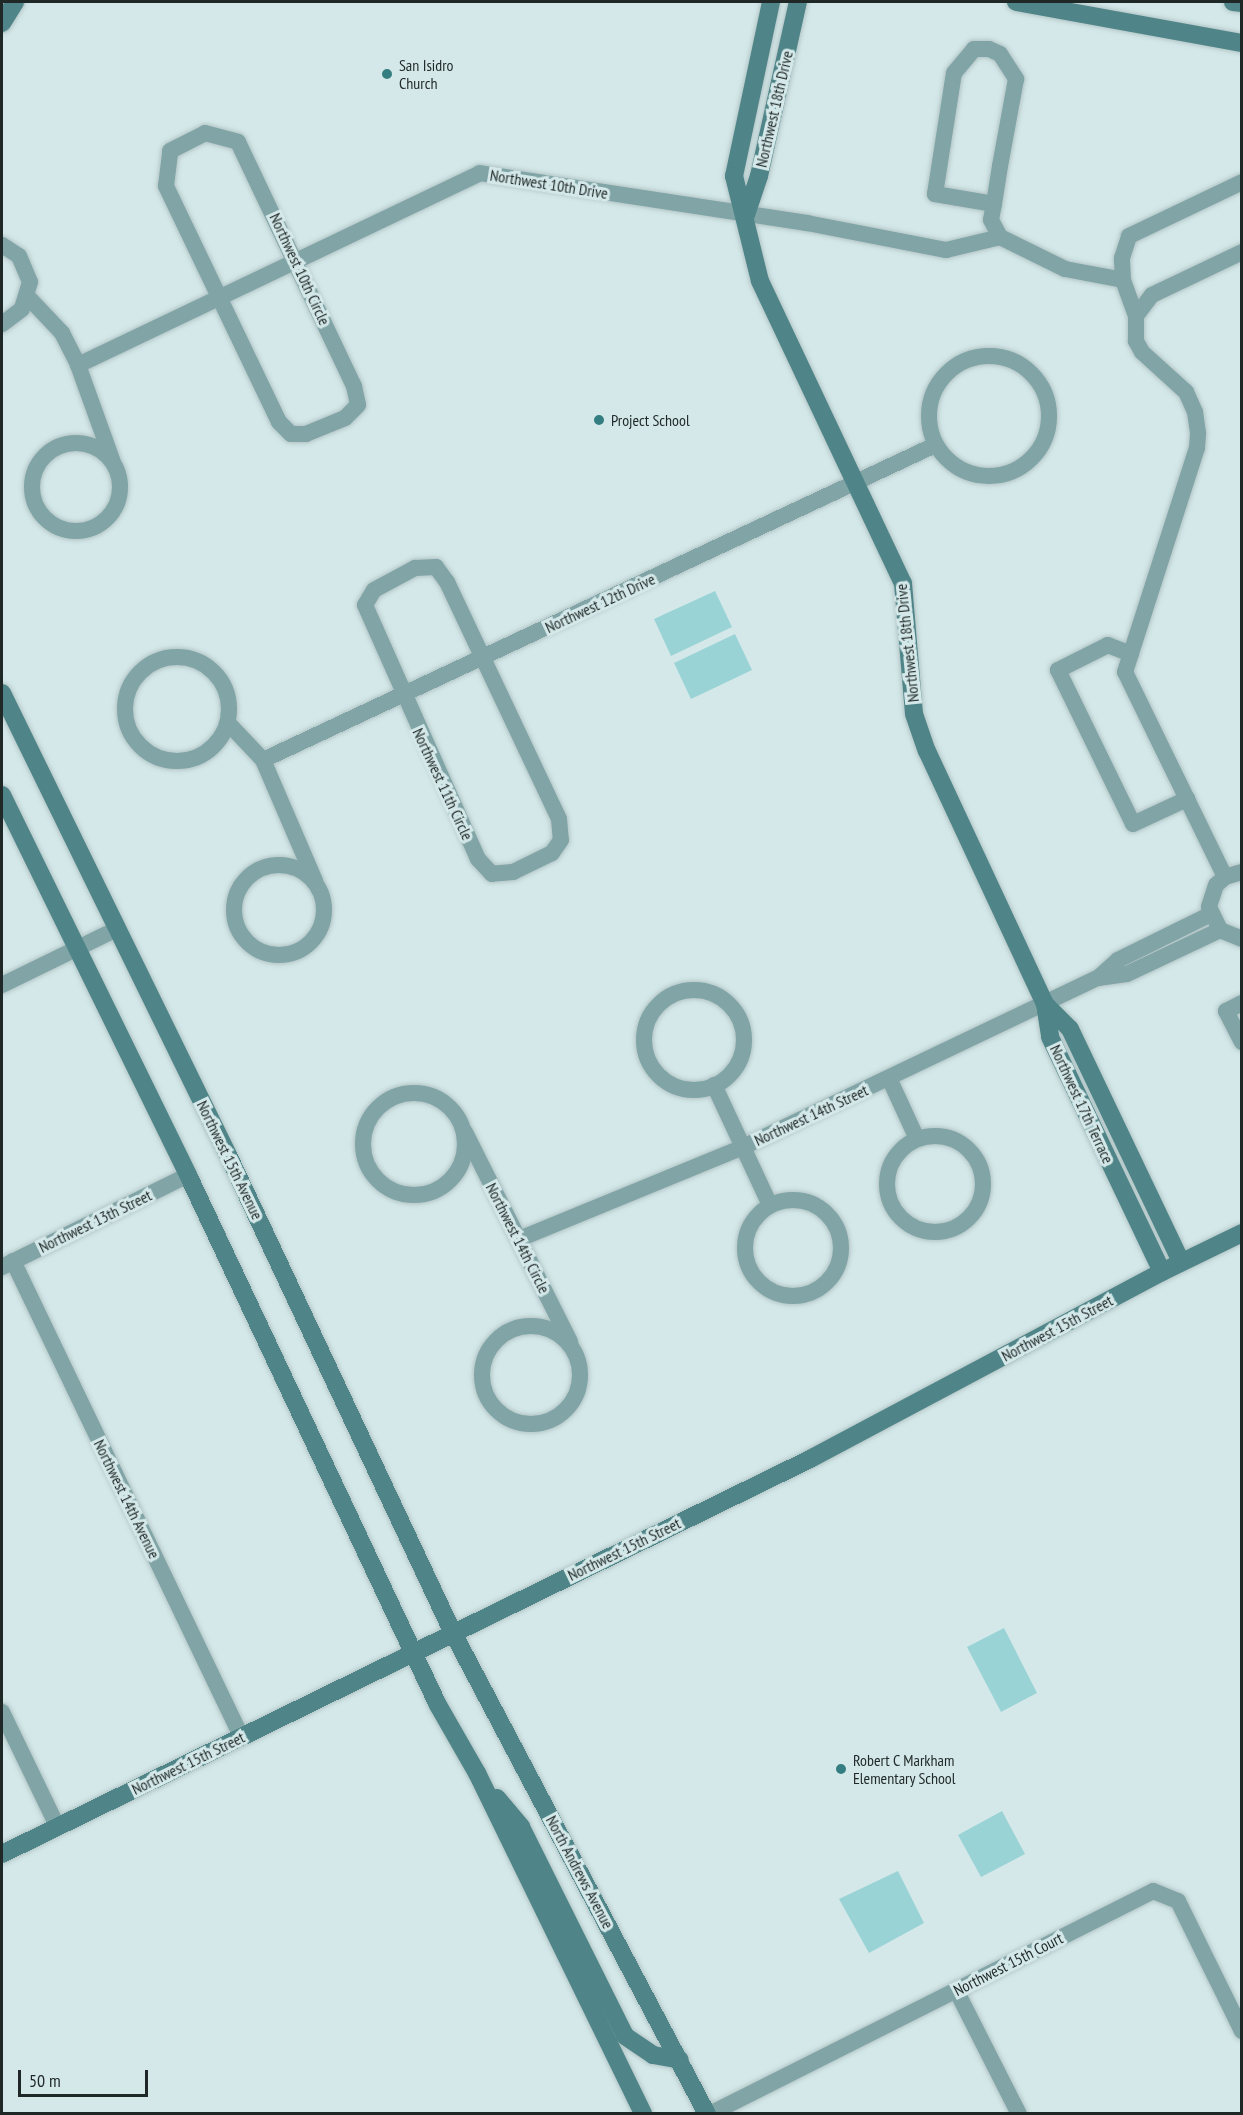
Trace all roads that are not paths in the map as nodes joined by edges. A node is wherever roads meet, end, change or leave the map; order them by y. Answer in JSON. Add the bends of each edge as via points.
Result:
{"nodes":[{"id":1,"x":15,"y":2,"type":"edge"},
{"id":2,"x":771,"y":2,"type":"edge"},
{"id":3,"x":798,"y":2,"type":"edge"},
{"id":4,"x":1016,"y":2,"type":"edge"},
{"id":5,"x":1233,"y":2,"type":"edge"},
{"id":6,"x":1242,"y":3,"type":"edge"},
{"id":7,"x":2,"y":23,"type":"edge"},
{"id":8,"x":1242,"y":43,"type":"edge"},
{"id":9,"x":1242,"y":182,"type":"edge"},
{"id":10,"x":994,"y":204,"type":"junction"},
{"id":11,"x":746,"y":215,"type":"junction"},
{"id":12,"x":1000,"y":237,"type":"junction"},
{"id":13,"x":2,"y":245,"type":"edge"},
{"id":14,"x":1242,"y":252,"type":"edge"},
{"id":15,"x":297,"y":260,"type":"junction"},
{"id":16,"x":1123,"y":280,"type":"junction"},
{"id":17,"x":28,"y":297,"type":"junction"},
{"id":18,"x":220,"y":300,"type":"junction"},
{"id":19,"x":1136,"y":316,"type":"junction"},
{"id":20,"x":2,"y":324,"type":"edge"},
{"id":21,"x":78,"y":365,"type":"junction"},
{"id":22,"x":935,"y":446,"type":"junction"},
{"id":23,"x":118,"y":477,"type":"junction"},
{"id":24,"x":856,"y":484,"type":"junction"},
{"id":25,"x":1131,"y":654,"type":"junction"},
{"id":26,"x":483,"y":658,"type":"junction"},
{"id":27,"x":2,"y":693,"type":"edge"},
{"id":28,"x":402,"y":695,"type":"junction"},
{"id":29,"x":228,"y":723,"type":"junction"},
{"id":30,"x":263,"y":760,"type":"junction"},
{"id":31,"x":2,"y":795,"type":"edge"},
{"id":32,"x":1187,"y":799,"type":"junction"},
{"id":33,"x":1242,"y":873,"type":"edge"},
{"id":34,"x":1225,"y":878,"type":"junction"},
{"id":35,"x":319,"y":890,"type":"junction"},
{"id":36,"x":1211,"y":914,"type":"junction"},
{"id":37,"x":117,"y":929,"type":"junction"},
{"id":38,"x":1220,"y":930,"type":"junction"},
{"id":39,"x":1242,"y":939,"type":"edge"},
{"id":40,"x":76,"y":949,"type":"junction"},
{"id":41,"x":1098,"y":978,"type":"junction"},
{"id":42,"x":2,"y":985,"type":"edge"},
{"id":43,"x":1242,"y":1003,"type":"edge"},
{"id":44,"x":1045,"y":1004,"type":"junction"},
{"id":45,"x":1242,"y":1042,"type":"edge"},
{"id":46,"x":889,"y":1078,"type":"junction"},
{"id":47,"x":714,"y":1086,"type":"junction"},
{"id":48,"x":461,"y":1123,"type":"junction"},
{"id":49,"x":918,"y":1139,"type":"junction"},
{"id":50,"x":743,"y":1147,"type":"junction"},
{"id":51,"x":188,"y":1175,"type":"junction"},
{"id":52,"x":770,"y":1205,"type":"junction"},
{"id":53,"x":1242,"y":1233,"type":"edge"},
{"id":54,"x":519,"y":1239,"type":"junction"},
{"id":55,"x":1181,"y":1262,"type":"junction"},
{"id":56,"x":7,"y":1264,"type":"edge"},
{"id":57,"x":1162,"y":1272,"type":"junction"},
{"id":58,"x":576,"y":1353,"type":"junction"},
{"id":59,"x":452,"y":1631,"type":"junction"},
{"id":60,"x":413,"y":1650,"type":"junction"},
{"id":61,"x":2,"y":1712,"type":"edge"},
{"id":62,"x":242,"y":1736,"type":"junction"},
{"id":63,"x":477,"y":1773,"type":"junction"},
{"id":64,"x":57,"y":1826,"type":"junction"},
{"id":65,"x":2,"y":1854,"type":"edge"},
{"id":66,"x":956,"y":1990,"type":"junction"},
{"id":67,"x":1242,"y":2031,"type":"edge"},
{"id":68,"x":680,"y":2060,"type":"junction"},
{"id":69,"x":643,"y":2114,"type":"edge"},
{"id":70,"x":708,"y":2114,"type":"edge"},
{"id":71,"x":1019,"y":2114,"type":"edge"}],
"edges":[{"from":1,"to":7,"type":"street"},
{"from":2,"to":11,"type":"street","name":"Northwest 18th Drive","via":[[734,176]]},
{"from":3,"to":11,"type":"street","name":"Northwest 18th Drive","via":[[759,176]]},
{"from":4,"to":8,"type":"street"},
{"from":5,"to":6,"type":"street"},
{"from":9,"to":16,"type":"street","via":[[1129,236],[1122,258]]},
{"from":10,"to":10,"type":"street","via":[[935,194],[954,73],[974,49],[1000,54],[1016,79]]},
{"from":10,"to":12,"type":"street","via":[[991,220]]},
{"from":11,"to":12,"type":"street","name":"Northwest 10th Drive","via":[[946,250]]},
{"from":11,"to":15,"type":"street","name":"Northwest 10th Drive","via":[[480,173]]},
{"from":11,"to":24,"type":"street","name":"Northwest 18th Drive","via":[[759,281]]},
{"from":12,"to":16,"type":"street","via":[[1065,269]]},
{"from":13,"to":17,"type":"street","via":[[19,256],[26,267]]},
{"from":14,"to":19,"type":"street","via":[[1152,295]]},
{"from":15,"to":18,"type":"street","name":"Northwest 10th Drive"},
{"from":15,"to":18,"type":"street","name":"Northwest 10th Circle","via":[[238,142],[205,133],[170,151],[166,186]]},
{"from":15,"to":18,"type":"street","name":"Northwest 10th Circle","via":[[354,386],[358,405],[345,418],[306,434],[291,434],[279,422]]},
{"from":16,"to":19,"type":"street"},
{"from":17,"to":20,"type":"street","via":[[16,314]]},
{"from":17,"to":21,"type":"street","via":[[62,333]]},
{"from":18,"to":21,"type":"street"},
{"from":19,"to":25,"type":"street","via":[[1136,341],[1142,352],[1186,393],[1195,412],[1198,433],[1197,448]]},
{"from":21,"to":23,"type":"street"},
{"from":22,"to":22,"type":"street","via":[[947,460],[981,476],[1018,469],[1044,442],[1049,424],[1049,405],[1041,386],[1028,369],[1010,359],[989,355],[959,364],[937,385],[929,405],[928,426]]},
{"from":22,"to":24,"type":"street","name":"Northwest 12th Drive"},
{"from":23,"to":23,"type":"street","via":[[119,492],[107,518],[80,531],[52,524],[34,501],[32,487],[40,460],[64,445],[78,443],[98,450],[113,464]]},
{"from":24,"to":26,"type":"street","name":"Northwest 12th Drive"},
{"from":24,"to":44,"type":"street","name":"Northwest 18th Drive","via":[[903,583],[914,714],[927,751]]},
{"from":25,"to":32,"type":"street","via":[[1125,672]]},
{"from":25,"to":32,"type":"street","via":[[1108,645],[1058,670],[1133,824]]},
{"from":26,"to":28,"type":"street","name":"Northwest 12th Drive"},
{"from":26,"to":28,"type":"street","name":"Northwest 11th Circle","via":[[436,567],[415,568],[374,590],[365,605]]},
{"from":26,"to":28,"type":"street","name":"Northwest 11th Circle","via":[[559,819],[561,840],[552,853],[513,872],[492,874],[478,859]]},
{"from":27,"to":37,"type":"street","name":"Northwest 15th Avenue"},
{"from":28,"to":30,"type":"street","name":"Northwest 12th Drive"},
{"from":29,"to":29,"type":"street","via":[[230,704],[225,687],[215,672],[189,657],[170,657],[152,663],[138,674],[125,700],[131,734],[142,749],[163,760],[200,757],[222,737]]},
{"from":29,"to":30,"type":"street"},
{"from":30,"to":35,"type":"street"},
{"from":31,"to":40,"type":"street"},
{"from":32,"to":34,"type":"street"},
{"from":33,"to":34,"type":"street"},
{"from":34,"to":36,"type":"street","via":[[1211,896]]},
{"from":35,"to":35,"type":"street","via":[[297,868],[266,867],[252,874],[238,893],[234,916],[238,930],[261,952],[276,956],[305,947],[323,922]]},
{"from":36,"to":38,"type":"street"},
{"from":36,"to":41,"type":"street","name":"Northwest 14th Street","via":[[1118,960]]},
{"from":37,"to":40,"type":"street"},
{"from":37,"to":59,"type":"street","name":"Northwest 15th Avenue"},
{"from":38,"to":39,"type":"street"},
{"from":38,"to":41,"type":"street","name":"Northwest 14th Street","via":[[1127,974]]},
{"from":40,"to":42,"type":"street"},
{"from":40,"to":51,"type":"street"},
{"from":41,"to":44,"type":"street","name":"Northwest 14th Street"},
{"from":43,"to":45,"type":"street","via":[[1226,1011]]},
{"from":44,"to":46,"type":"street","name":"Northwest 14th Street"},
{"from":44,"to":55,"type":"street","name":"Northwest 17th Terrace","via":[[1070,1029]]},
{"from":44,"to":57,"type":"street","name":"Northwest 17th Terrace","via":[[1050,1037]]},
{"from":46,"to":49,"type":"street"},
{"from":46,"to":50,"type":"street","name":"Northwest 14th Street"},
{"from":47,"to":47,"type":"street","via":[[736,1068],[743,1052],[740,1017],[730,1003],[715,993],[681,991],[652,1011],[645,1027],[648,1060],[658,1075],[672,1085],[689,1090]]},
{"from":47,"to":50,"type":"street"},
{"from":48,"to":48,"type":"street","name":"Northwest 14th Circle","via":[[436,1098],[419,1093],[400,1095],[384,1103],[364,1131],[366,1165],[376,1180],[408,1196],[443,1187],[456,1174],[463,1158]]},
{"from":48,"to":54,"type":"street","name":"Northwest 14th Circle"},
{"from":49,"to":49,"type":"street","via":[[896,1156],[889,1171],[887,1188],[892,1205],[916,1228],[949,1230],[964,1223],[975,1211],[982,1196],[980,1164],[957,1140],[941,1136]]},
{"from":50,"to":52,"type":"street"},
{"from":50,"to":54,"type":"street","name":"Northwest 14th Street"},
{"from":51,"to":56,"type":"street","name":"Northwest 13th Street"},
{"from":51,"to":60,"type":"street"},
{"from":52,"to":52,"type":"street","via":[[752,1221],[745,1236],[744,1253],[750,1271],[775,1293],[791,1297],[808,1294],[825,1284],[836,1271],[841,1255],[837,1227],[813,1203],[796,1199]]},
{"from":53,"to":55,"type":"street","name":"Northwest 15th Street"},
{"from":54,"to":58,"type":"street","name":"Northwest 14th Circle"},
{"from":55,"to":57,"type":"street","name":"Northwest 15th Street"},
{"from":56,"to":62,"type":"street","name":"Northwest 14th Avenue"},
{"from":57,"to":59,"type":"street","name":"Northwest 15th Street","via":[[810,1459]]},
{"from":58,"to":58,"type":"street","name":"Northwest 14th Circle","via":[[551,1330],[534,1326],[504,1334],[484,1361],[482,1378],[487,1395],[496,1410],[527,1424],[560,1415],[579,1387]]},
{"from":59,"to":60,"type":"street","name":"Northwest 15th Street"},
{"from":59,"to":68,"type":"street","name":"North Andrews Avenue"},
{"from":60,"to":62,"type":"street","name":"Northwest 15th Street"},
{"from":60,"to":63,"type":"street"},
{"from":61,"to":64,"type":"street"},
{"from":62,"to":64,"type":"street","name":"Northwest 15th Street"},
{"from":63,"to":68,"type":"street","via":[[521,1827],[625,2036],[653,2055]]},
{"from":63,"to":69,"type":"street"},
{"from":64,"to":65,"type":"street","name":"Northwest 15th Street"},
{"from":66,"to":67,"type":"street","name":"Northwest 15th Court","via":[[1153,1891],[1178,1900]]},
{"from":66,"to":70,"type":"street","name":"Northwest 15th Court"},
{"from":66,"to":71,"type":"street"},
{"from":68,"to":70,"type":"street","name":"North Andrews Avenue"}]}
